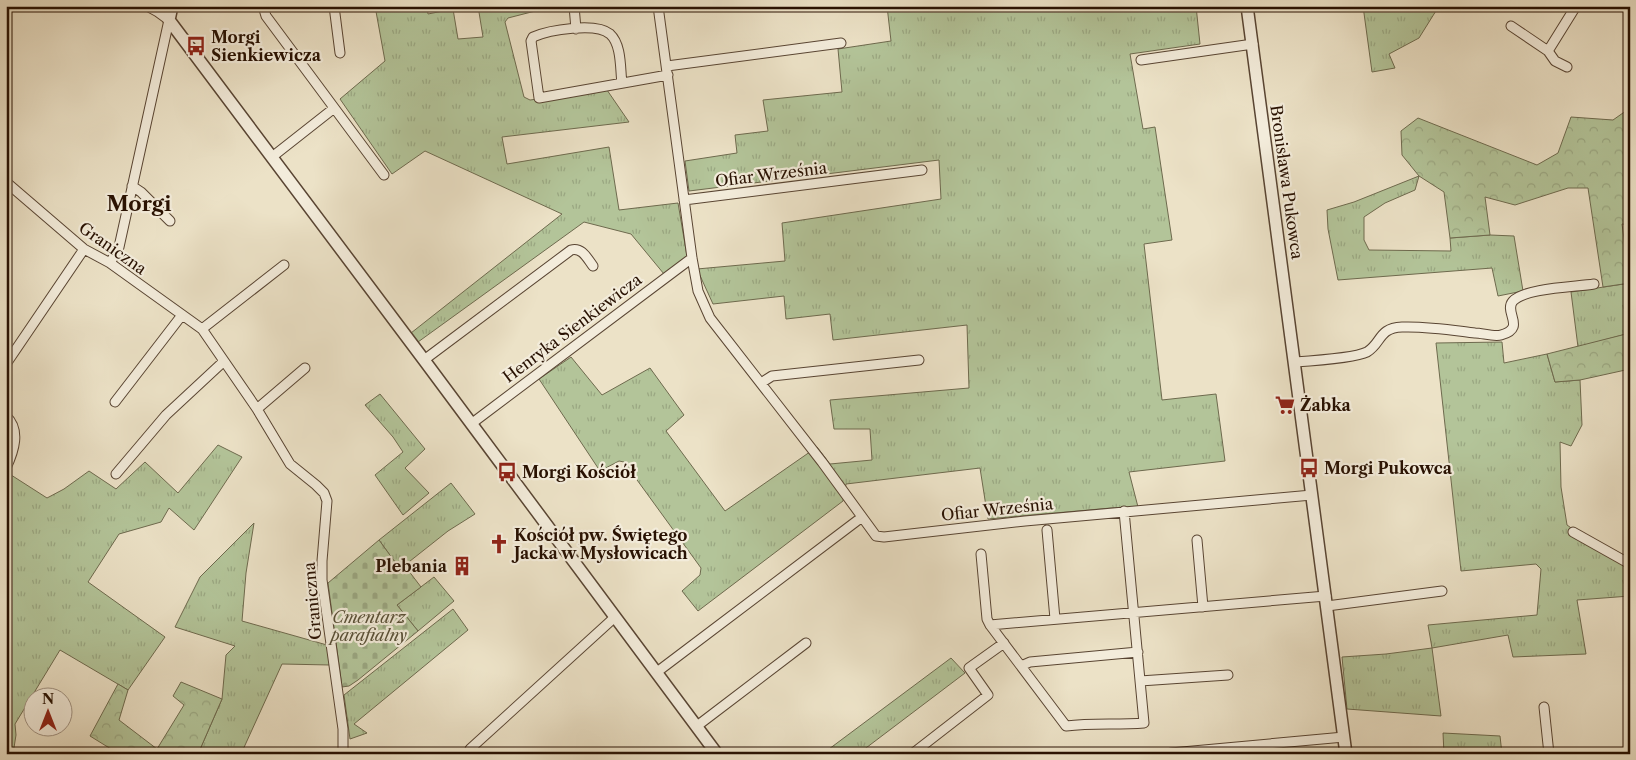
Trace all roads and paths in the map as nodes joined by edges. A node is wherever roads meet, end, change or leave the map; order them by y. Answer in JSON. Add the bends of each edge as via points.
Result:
{"nodes":[{"id":1,"x":147,"y":6,"type":"edge"},
{"id":2,"x":172,"y":6,"type":"edge"},
{"id":3,"x":263,"y":6,"type":"edge"},
{"id":4,"x":334,"y":6,"type":"edge"},
{"id":5,"x":574,"y":6,"type":"edge"},
{"id":6,"x":658,"y":6,"type":"edge"},
{"id":7,"x":1247,"y":6,"type":"edge"},
{"id":8,"x":1576,"y":6,"type":"edge"},
{"id":9,"x":169,"y":20,"type":"junction"},
{"id":10,"x":1511,"y":26,"type":"dead end"},
{"id":11,"x":576,"y":28,"type":"junction"},
{"id":12,"x":841,"y":43,"type":"dead end"},
{"id":13,"x":1253,"y":44,"type":"junction"},
{"id":14,"x":1548,"y":50,"type":"junction"},
{"id":15,"x":340,"y":53,"type":"dead end"},
{"id":16,"x":1142,"y":60,"type":"dead end"},
{"id":17,"x":1567,"y":67,"type":"dead end"},
{"id":18,"x":667,"y":71,"type":"junction"},
{"id":19,"x":622,"y":83,"type":"junction"},
{"id":20,"x":333,"y":109,"type":"junction"},
{"id":21,"x":272,"y":157,"type":"junction"},
{"id":22,"x":922,"y":170,"type":"dead end"},
{"id":23,"x":384,"y":176,"type":"dead end"},
{"id":24,"x":6,"y":182,"type":"edge"},
{"id":25,"x":132,"y":186,"type":"junction"},
{"id":26,"x":684,"y":200,"type":"junction"},
{"id":27,"x":170,"y":221,"type":"dead end"},
{"id":28,"x":84,"y":249,"type":"junction"},
{"id":29,"x":692,"y":258,"type":"junction"},
{"id":30,"x":110,"y":263,"type":"junction"},
{"id":31,"x":284,"y":265,"type":"dead end"},
{"id":32,"x":593,"y":266,"type":"dead end"},
{"id":33,"x":1594,"y":284,"type":"dead end"},
{"id":34,"x":182,"y":315,"type":"junction"},
{"id":35,"x":202,"y":329,"type":"junction"},
{"id":36,"x":424,"y":360,"type":"junction"},
{"id":37,"x":919,"y":360,"type":"dead end"},
{"id":38,"x":223,"y":362,"type":"junction"},
{"id":39,"x":1295,"y":362,"type":"junction"},
{"id":40,"x":6,"y":364,"type":"edge"},
{"id":41,"x":305,"y":368,"type":"dead end"},
{"id":42,"x":761,"y":383,"type":"junction"},
{"id":43,"x":115,"y":402,"type":"dead end"},
{"id":44,"x":257,"y":410,"type":"junction"},
{"id":45,"x":6,"y":416,"type":"edge"},
{"id":46,"x":472,"y":424,"type":"junction"},
{"id":47,"x":6,"y":468,"type":"edge"},
{"id":48,"x":116,"y":474,"type":"dead end"},
{"id":49,"x":1312,"y":494,"type":"junction"},
{"id":50,"x":1124,"y":511,"type":"junction"},
{"id":51,"x":862,"y":517,"type":"junction"},
{"id":52,"x":1047,"y":530,"type":"dead end"},
{"id":53,"x":1573,"y":532,"type":"dead end"},
{"id":54,"x":1197,"y":540,"type":"dead end"},
{"id":55,"x":981,"y":554,"type":"dead end"},
{"id":56,"x":1630,"y":564,"type":"edge"},
{"id":57,"x":1442,"y":591,"type":"dead end"},
{"id":58,"x":1326,"y":601,"type":"junction"},
{"id":59,"x":1203,"y":607,"type":"junction"},
{"id":60,"x":1134,"y":613,"type":"junction"},
{"id":61,"x":615,"y":617,"type":"junction"},
{"id":62,"x":1055,"y":620,"type":"junction"},
{"id":63,"x":990,"y":625,"type":"junction"},
{"id":64,"x":806,"y":643,"type":"dead end"},
{"id":65,"x":1004,"y":644,"type":"junction"},
{"id":66,"x":1138,"y":652,"type":"junction"},
{"id":67,"x":1021,"y":666,"type":"junction"},
{"id":68,"x":656,"y":672,"type":"junction"},
{"id":69,"x":1228,"y":675,"type":"dead end"},
{"id":70,"x":1140,"y":681,"type":"junction"},
{"id":71,"x":1544,"y":707,"type":"dead end"},
{"id":72,"x":697,"y":726,"type":"junction"},
{"id":73,"x":1344,"y":737,"type":"junction"},
{"id":74,"x":470,"y":749,"type":"dead end"},
{"id":75,"x":1171,"y":753,"type":"edge"},
{"id":76,"x":343,"y":754,"type":"edge"},
{"id":77,"x":717,"y":754,"type":"edge"},
{"id":78,"x":912,"y":754,"type":"edge"},
{"id":79,"x":1346,"y":754,"type":"edge"},
{"id":80,"x":1549,"y":754,"type":"edge"}],
"edges":[{"from":1,"to":9,"type":"street"},
{"from":2,"to":9,"type":"street"},
{"from":3,"to":20,"type":"street","via":[[266,16]]},
{"from":4,"to":15,"type":"street"},
{"from":5,"to":11,"type":"street"},
{"from":6,"to":18,"type":"street","name":"Ofiar Września"},
{"from":7,"to":13,"type":"street","name":"Bronisława Pukowca"},
{"from":8,"to":14,"type":"street"},
{"from":9,"to":21,"type":"street"},
{"from":9,"to":25,"type":"street"},
{"from":10,"to":14,"type":"street"},
{"from":11,"to":19,"type":"street","via":[[586,27],[610,34],[619,55]]},
{"from":11,"to":19,"type":"street","via":[[533,37],[539,98]]},
{"from":12,"to":18,"type":"street"},
{"from":13,"to":16,"type":"street"},
{"from":13,"to":39,"type":"street","name":"Bronisława Pukowca"},
{"from":14,"to":17,"type":"street","via":[[1555,62]]},
{"from":18,"to":19,"type":"street"},
{"from":18,"to":26,"type":"street","name":"Ofiar Września"},
{"from":20,"to":21,"type":"street"},
{"from":20,"to":23,"type":"street"},
{"from":21,"to":36,"type":"street"},
{"from":22,"to":26,"type":"street","name":"Ofiar Września"},
{"from":24,"to":28,"type":"street","name":"Graniczna"},
{"from":25,"to":27,"type":"street"},
{"from":25,"to":30,"type":"street","via":[[119,247]]},
{"from":26,"to":29,"type":"street","name":"Ofiar Września"},
{"from":28,"to":30,"type":"street","name":"Graniczna"},
{"from":28,"to":40,"type":"street"},
{"from":29,"to":42,"type":"street","name":"Ofiar Września","via":[[698,291],[710,318]]},
{"from":29,"to":46,"type":"street","name":"Henryka Sienkiewicza"},
{"from":30,"to":34,"type":"street","name":"Graniczna"},
{"from":31,"to":35,"type":"street"},
{"from":32,"to":36,"type":"street","via":[[581,250],[571,250]]},
{"from":33,"to":39,"type":"street","via":[[1524,294],[1511,305],[1514,326],[1500,335],[1439,328],[1392,328],[1382,334],[1372,348],[1360,354]]},
{"from":34,"to":35,"type":"street","name":"Graniczna"},
{"from":34,"to":43,"type":"street"},
{"from":35,"to":38,"type":"street","name":"Graniczna"},
{"from":36,"to":46,"type":"street"},
{"from":37,"to":42,"type":"street","via":[[772,376]]},
{"from":38,"to":44,"type":"street","name":"Graniczna"},
{"from":38,"to":48,"type":"street","via":[[166,415]]},
{"from":39,"to":49,"type":"street","name":"Bronisława Pukowca"},
{"from":41,"to":44,"type":"street"},
{"from":42,"to":51,"type":"street","name":"Ofiar Września"},
{"from":44,"to":76,"type":"street","name":"Graniczna","via":[[290,464],[316,484],[327,501],[322,580],[343,729]]},
{"from":45,"to":47,"type":"street","via":[[15,440]]},
{"from":46,"to":61,"type":"street"},
{"from":49,"to":50,"type":"street","name":"Ofiar Września"},
{"from":49,"to":58,"type":"street","name":"Bronisława Pukowca"},
{"from":50,"to":51,"type":"street","name":"Ofiar Września","via":[[884,537],[876,536]]},
{"from":50,"to":60,"type":"street"},
{"from":51,"to":68,"type":"street"},
{"from":52,"to":62,"type":"street"},
{"from":53,"to":56,"type":"street"},
{"from":54,"to":59,"type":"street"},
{"from":55,"to":63,"type":"street"},
{"from":57,"to":58,"type":"street"},
{"from":58,"to":59,"type":"street"},
{"from":58,"to":73,"type":"street","name":"Bronisława Pukowca"},
{"from":59,"to":60,"type":"street"},
{"from":60,"to":62,"type":"street"},
{"from":60,"to":66,"type":"street"},
{"from":61,"to":68,"type":"street"},
{"from":61,"to":74,"type":"street"},
{"from":62,"to":63,"type":"street"},
{"from":63,"to":65,"type":"street"},
{"from":64,"to":72,"type":"street"},
{"from":65,"to":67,"type":"street"},
{"from":65,"to":78,"type":"street","via":[[969,668],[988,695]]},
{"from":66,"to":67,"type":"street","via":[[1030,662]]},
{"from":66,"to":70,"type":"street"},
{"from":67,"to":70,"type":"street","via":[[1066,726],[1144,723]]},
{"from":68,"to":72,"type":"street"},
{"from":69,"to":70,"type":"street"},
{"from":71,"to":80,"type":"street"},
{"from":72,"to":77,"type":"street"},
{"from":73,"to":75,"type":"street"},
{"from":73,"to":79,"type":"street","name":"Bronisława Pukowca"}]}
